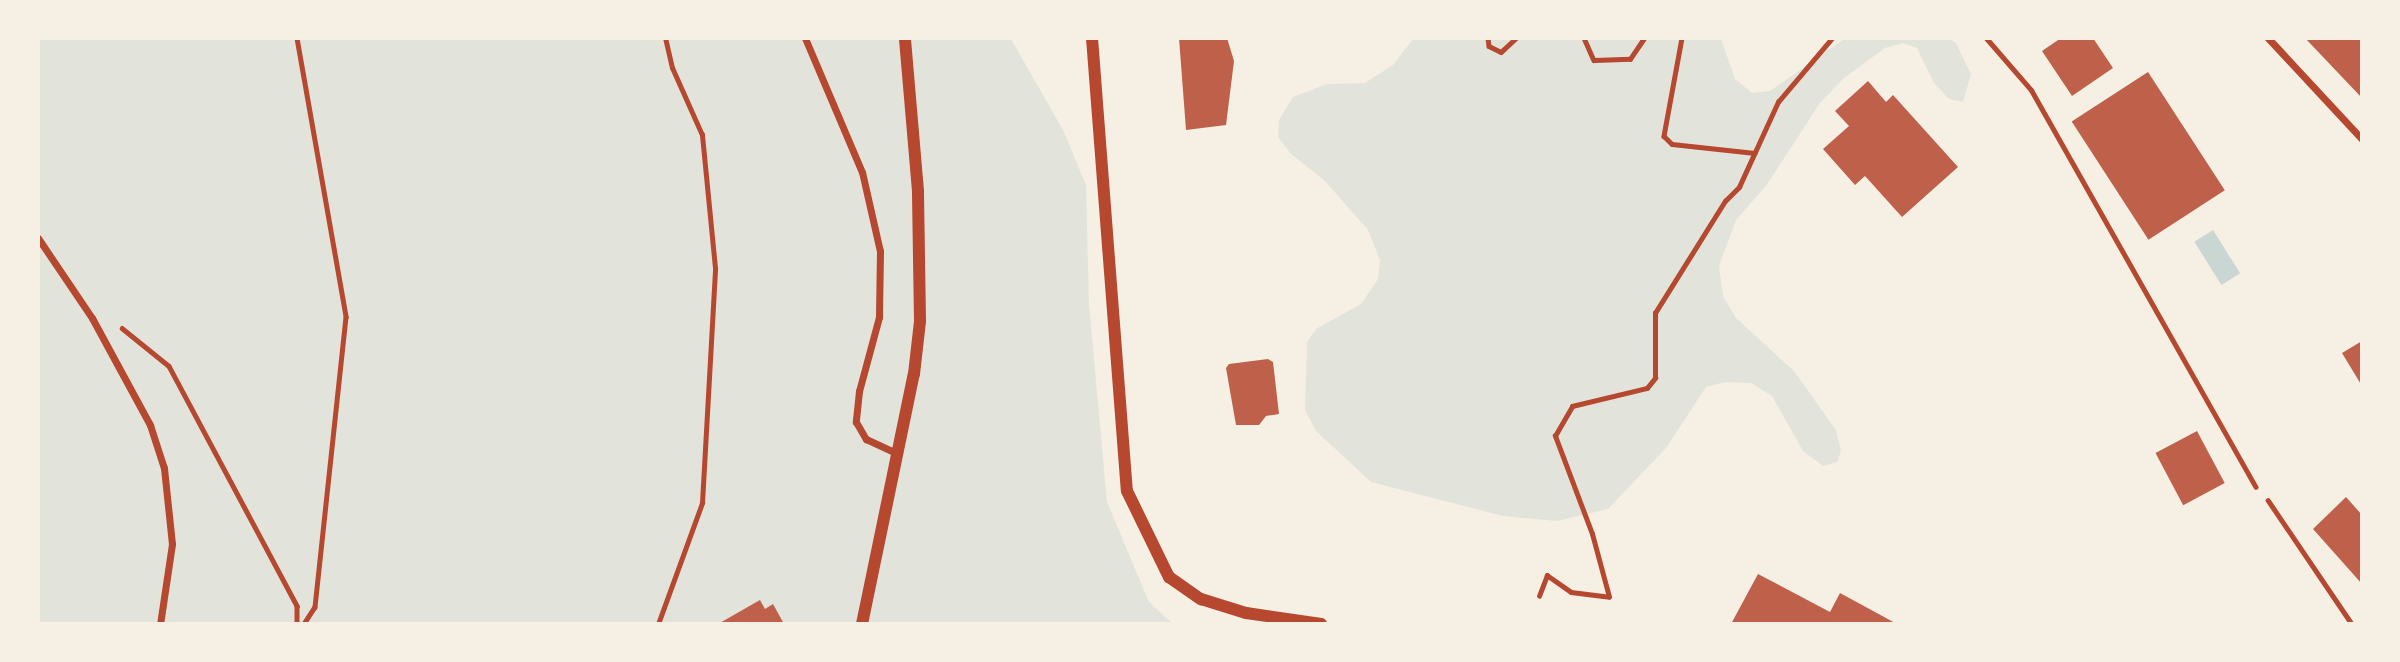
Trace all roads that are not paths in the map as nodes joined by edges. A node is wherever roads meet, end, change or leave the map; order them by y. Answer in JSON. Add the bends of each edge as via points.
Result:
{"nodes":[{"id":1,"x":805,"y":38,"type":"edge"},
{"id":2,"x":905,"y":38,"type":"edge"},
{"id":3,"x":1092,"y":38,"type":"edge"},
{"id":4,"x":1986,"y":38,"type":"edge"},
{"id":5,"x":2268,"y":38,"type":"edge"},
{"id":6,"x":2361,"y":139,"type":"edge"},
{"id":7,"x":38,"y":238,"type":"edge"},
{"id":8,"x":898,"y":454,"type":"junction"},
{"id":9,"x":2256,"y":487,"type":"road end"},
{"id":10,"x":160,"y":624,"type":"edge"},
{"id":11,"x":862,"y":624,"type":"edge"},
{"id":12,"x":1321,"y":624,"type":"edge"}],
"edges":[{"from":1,"to":8,"type":"street","via":[[855,152],[879,239],[881,299],[856,422],[866,439]]},
{"from":2,"to":8,"type":"street","via":[[921,294],[914,374]]},
{"from":3,"to":12,"type":"street","via":[[1127,491],[1169,577],[1201,599],[1246,613]]},
{"from":4,"to":9,"type":"lane","via":[[2031,90]]},
{"from":5,"to":6,"type":"street"},
{"from":7,"to":10,"type":"street","via":[[92,318],[150,425],[164,468],[173,544]]},
{"from":8,"to":11,"type":"street"}]}
